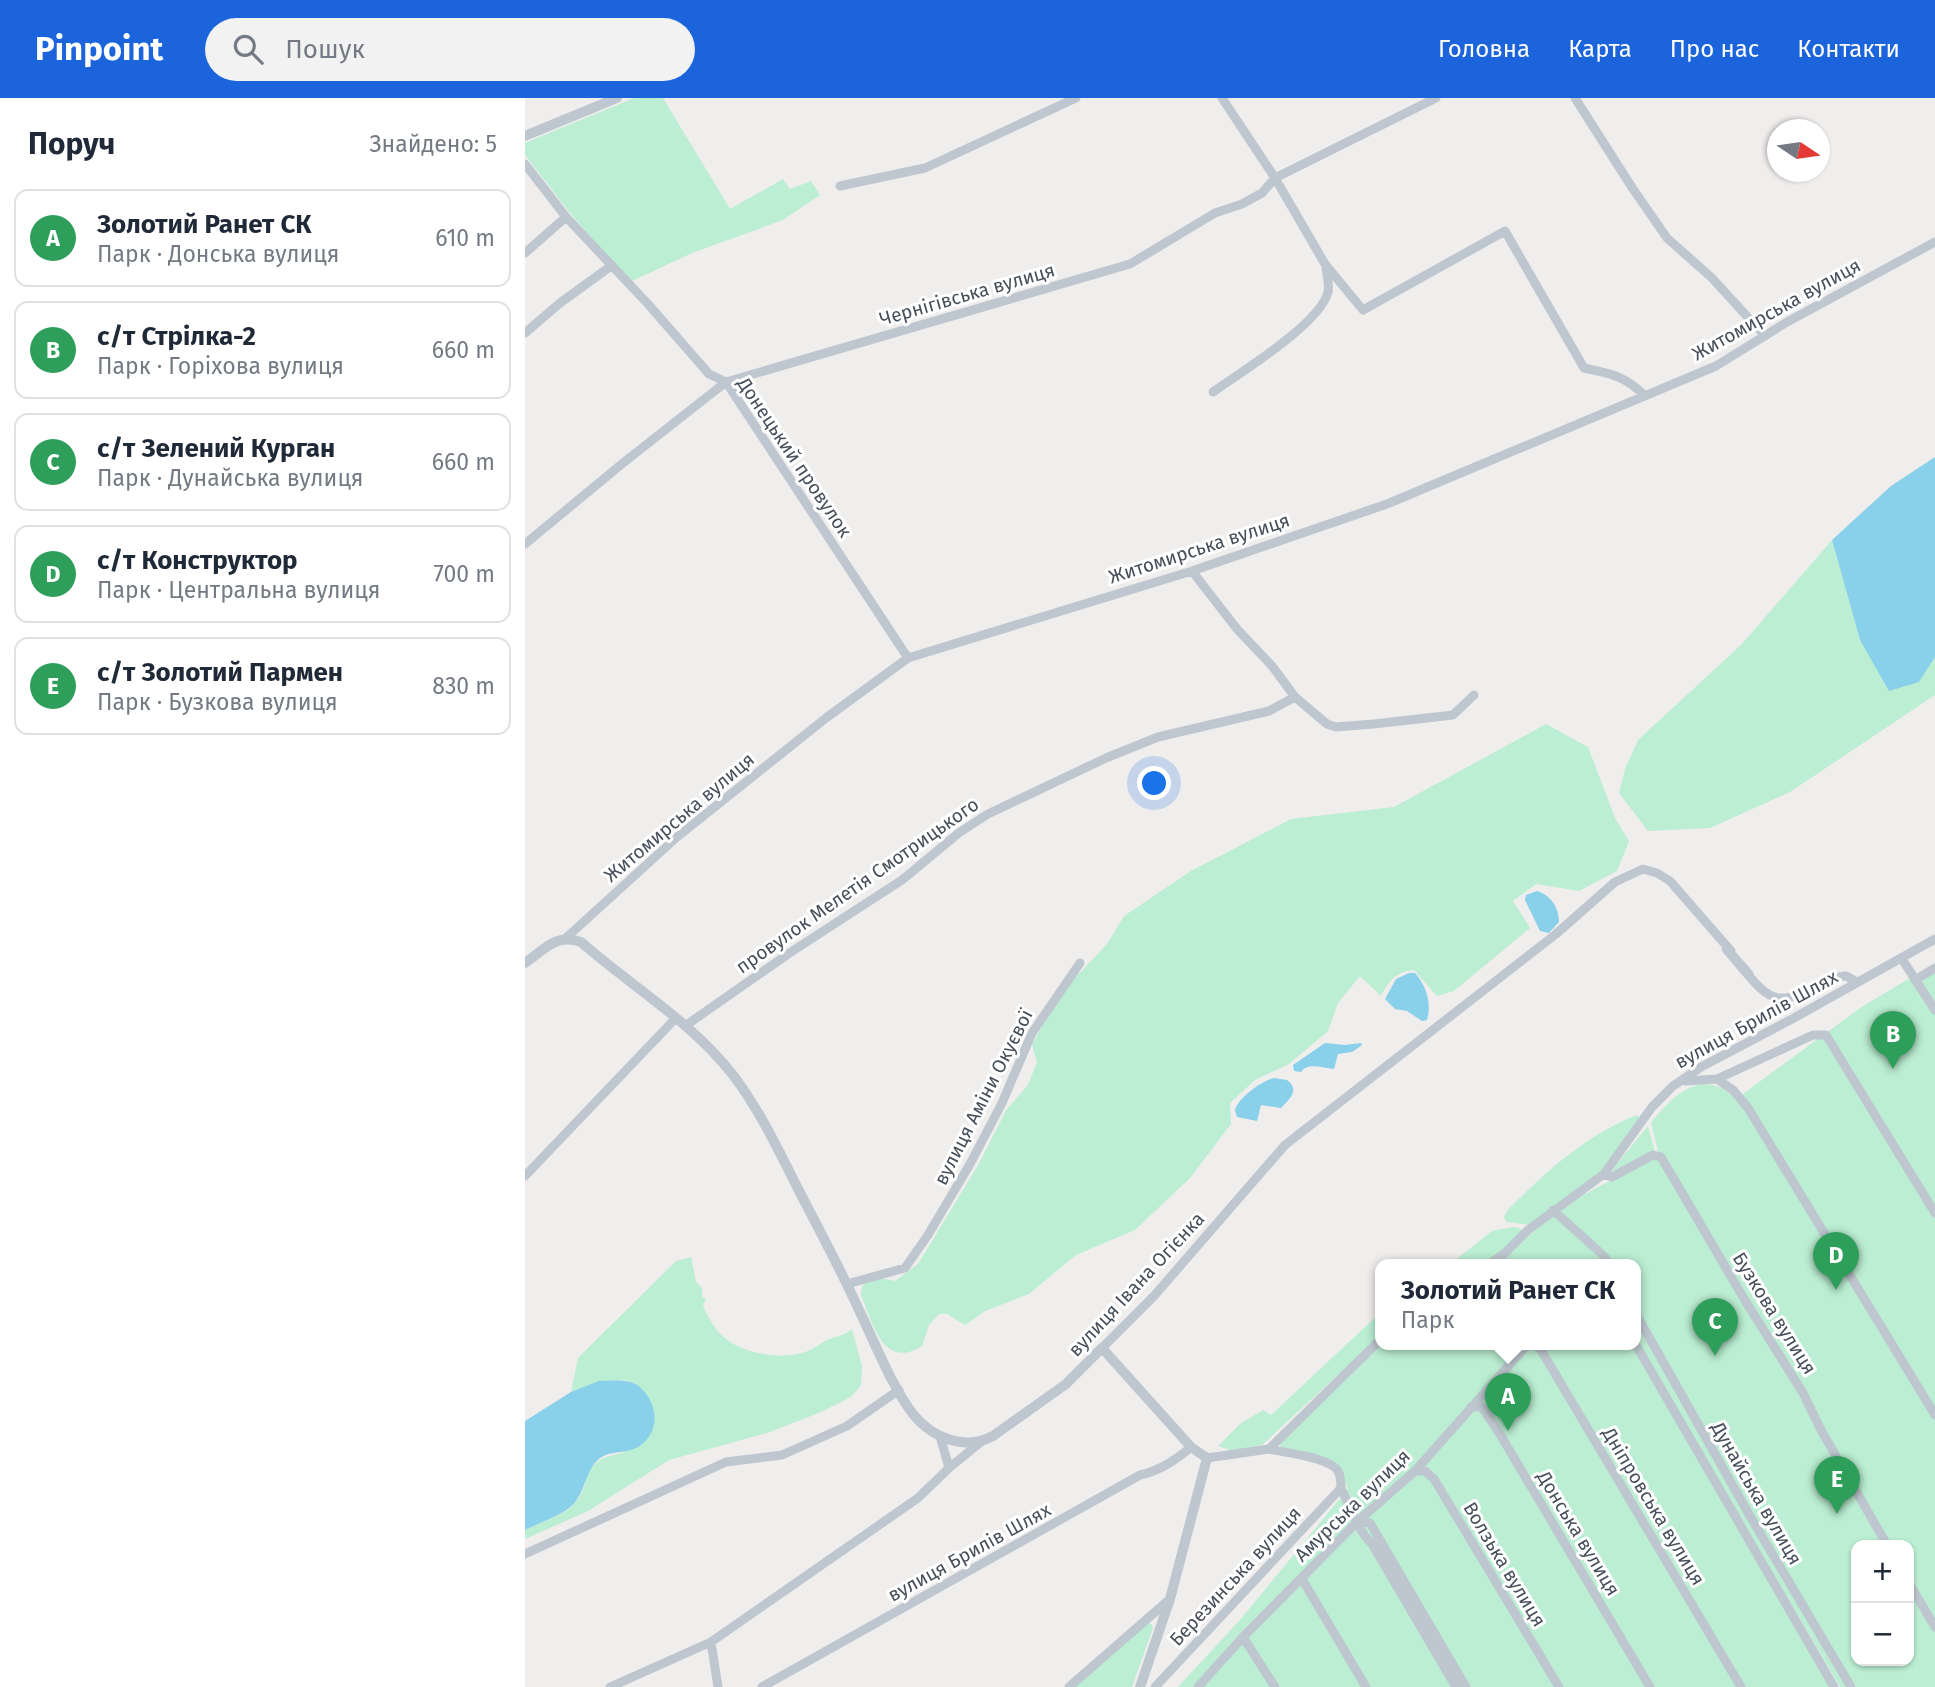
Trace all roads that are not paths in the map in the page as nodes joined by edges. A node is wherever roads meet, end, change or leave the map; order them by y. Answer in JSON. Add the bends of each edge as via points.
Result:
{"nodes":[{"id":1,"x":617,"y":98,"type":"edge"},
{"id":2,"x":1076,"y":98,"type":"edge"},
{"id":3,"x":1222,"y":98,"type":"edge"},
{"id":4,"x":1436,"y":98,"type":"edge"},
{"id":5,"x":1575,"y":98,"type":"edge"},
{"id":6,"x":525,"y":136,"type":"edge"},
{"id":7,"x":525,"y":164,"type":"edge"},
{"id":8,"x":1275,"y":178,"type":"junction"},
{"id":9,"x":840,"y":186,"type":"dead end"},
{"id":10,"x":566,"y":217,"type":"junction"},
{"id":11,"x":1935,"y":242,"type":"edge"},
{"id":12,"x":525,"y":253,"type":"edge"},
{"id":13,"x":1325,"y":264,"type":"junction"},
{"id":14,"x":611,"y":266,"type":"junction"},
{"id":15,"x":1346,"y":288,"type":"junction"},
{"id":16,"x":1328,"y":291,"type":"junction"},
{"id":17,"x":525,"y":333,"type":"edge"},
{"id":18,"x":1765,"y":336,"type":"junction"},
{"id":19,"x":726,"y":382,"type":"junction"},
{"id":20,"x":1213,"y":392,"type":"dead end"},
{"id":21,"x":1644,"y":395,"type":"junction"},
{"id":22,"x":525,"y":544,"type":"edge"},
{"id":23,"x":1192,"y":571,"type":"junction"},
{"id":24,"x":908,"y":659,"type":"junction"},
{"id":25,"x":1474,"y":695,"type":"dead end"},
{"id":26,"x":1295,"y":697,"type":"junction"},
{"id":27,"x":1660,"y":874,"type":"junction"},
{"id":28,"x":1670,"y":886,"type":"junction"},
{"id":29,"x":568,"y":937,"type":"junction"},
{"id":30,"x":1935,"y":939,"type":"edge"},
{"id":31,"x":1902,"y":959,"type":"junction"},
{"id":32,"x":525,"y":963,"type":"edge"},
{"id":33,"x":1080,"y":963,"type":"dead end"},
{"id":34,"x":1935,"y":968,"type":"edge"},
{"id":35,"x":1916,"y":980,"type":"junction"},
{"id":36,"x":1857,"y":982,"type":"junction"},
{"id":37,"x":1935,"y":1010,"type":"edge"},
{"id":38,"x":675,"y":1019,"type":"junction"},
{"id":39,"x":685,"y":1026,"type":"junction"},
{"id":40,"x":1717,"y":1079,"type":"junction"},
{"id":41,"x":1683,"y":1081,"type":"junction"},
{"id":42,"x":1604,"y":1174,"type":"junction"},
{"id":43,"x":525,"y":1176,"type":"edge"},
{"id":44,"x":1553,"y":1210,"type":"junction"},
{"id":45,"x":1935,"y":1213,"type":"edge"},
{"id":46,"x":1497,"y":1259,"type":"edge"},
{"id":47,"x":1606,"y":1259,"type":"edge"},
{"id":48,"x":847,"y":1284,"type":"junction"},
{"id":49,"x":1641,"y":1323,"type":"edge"},
{"id":50,"x":1375,"y":1345,"type":"edge"},
{"id":51,"x":1102,"y":1348,"type":"junction"},
{"id":52,"x":1525,"y":1350,"type":"edge"},
{"id":53,"x":1541,"y":1350,"type":"edge"},
{"id":54,"x":1639,"y":1350,"type":"edge"},
{"id":55,"x":899,"y":1390,"type":"junction"},
{"id":56,"x":1471,"y":1407,"type":"junction"},
{"id":57,"x":1935,"y":1415,"type":"edge"},
{"id":58,"x":940,"y":1436,"type":"junction"},
{"id":59,"x":982,"y":1441,"type":"junction"},
{"id":60,"x":1191,"y":1447,"type":"junction"},
{"id":61,"x":1269,"y":1449,"type":"junction"},
{"id":62,"x":1207,"y":1458,"type":"junction"},
{"id":63,"x":949,"y":1468,"type":"junction"},
{"id":64,"x":1415,"y":1471,"type":"junction"},
{"id":65,"x":1341,"y":1488,"type":"junction"},
{"id":66,"x":1358,"y":1521,"type":"junction"},
{"id":67,"x":1884,"y":1540,"type":"edge"},
{"id":68,"x":525,"y":1554,"type":"edge"},
{"id":69,"x":1302,"y":1579,"type":"junction"},
{"id":70,"x":1914,"y":1591,"type":"edge"},
{"id":71,"x":1170,"y":1598,"type":"junction"},
{"id":72,"x":1935,"y":1627,"type":"edge"},
{"id":73,"x":1243,"y":1637,"type":"junction"},
{"id":74,"x":712,"y":1642,"type":"junction"},
{"id":75,"x":610,"y":1687,"type":"edge"},
{"id":76,"x":718,"y":1687,"type":"edge"},
{"id":77,"x":762,"y":1687,"type":"edge"},
{"id":78,"x":1069,"y":1687,"type":"edge"},
{"id":79,"x":1140,"y":1687,"type":"edge"},
{"id":80,"x":1156,"y":1687,"type":"edge"},
{"id":81,"x":1198,"y":1687,"type":"edge"},
{"id":82,"x":1275,"y":1687,"type":"edge"},
{"id":83,"x":1366,"y":1687,"type":"edge"},
{"id":84,"x":1456,"y":1687,"type":"edge"},
{"id":85,"x":1467,"y":1687,"type":"edge"},
{"id":86,"x":1559,"y":1687,"type":"edge"},
{"id":87,"x":1650,"y":1687,"type":"edge"},
{"id":88,"x":1741,"y":1687,"type":"edge"},
{"id":89,"x":1834,"y":1687,"type":"edge"},
{"id":90,"x":1851,"y":1687,"type":"edge"}],
"edges":[{"from":1,"to":6,"type":"street"},
{"from":2,"to":9,"type":"street","via":[[925,168]]},
{"from":3,"to":8,"type":"street"},
{"from":4,"to":8,"type":"street","name":"Чернігівська вулиця"},
{"from":5,"to":18,"type":"street","via":[[1667,237]]},
{"from":7,"to":10,"type":"street","name":"Донецький провулок"},
{"from":8,"to":13,"type":"street"},
{"from":8,"to":19,"type":"street","name":"Чернігівська вулиця","via":[[1262,193],[1215,213],[1130,264]]},
{"from":10,"to":12,"type":"street"},
{"from":10,"to":14,"type":"street","name":"Донецький провулок"},
{"from":11,"to":18,"type":"street","name":"Житомирська вулиця"},
{"from":13,"to":15,"type":"street"},
{"from":13,"to":16,"type":"street"},
{"from":14,"to":17,"type":"street"},
{"from":14,"to":19,"type":"street","name":"Донецький провулок","via":[[709,374]]},
{"from":15,"to":16,"type":"street"},
{"from":15,"to":21,"type":"street","via":[[1363,310],[1505,231],[1584,368],[1615,374]]},
{"from":16,"to":20,"type":"street","via":[[1318,313]]},
{"from":18,"to":21,"type":"street","name":"Житомирська вулиця","via":[[1716,366]]},
{"from":19,"to":22,"type":"street","name":"Чернігівська вулиця"},
{"from":19,"to":24,"type":"street","name":"Донецький провулок"},
{"from":21,"to":23,"type":"street","name":"Житомирська вулиця","via":[[1387,504]]},
{"from":23,"to":24,"type":"street","name":"Житомирська вулиця"},
{"from":23,"to":26,"type":"street"},
{"from":24,"to":29,"type":"street","name":"Житомирська вулиця","via":[[677,837]]},
{"from":25,"to":26,"type":"street","via":[[1453,715],[1336,727]]},
{"from":26,"to":39,"type":"street","name":"провулок Мелетія Смотрицького","via":[[1269,711],[1158,737],[988,814],[902,880]]},
{"from":27,"to":27,"type":"street","via":[[1670,885],[1731,951],[1672,883]]},
{"from":27,"to":28,"type":"street"},
{"from":27,"to":28,"type":"street","via":[[1749,974]]},
{"from":27,"to":51,"type":"street","name":"вулиця Івана Огієнка","via":[[1643,869],[1615,882],[1285,1145],[1154,1296]]},
{"from":28,"to":36,"type":"street","via":[[1768,996],[1787,999],[1846,976]]},
{"from":29,"to":32,"type":"street","name":"Житомирська вулиця"},
{"from":29,"to":38,"type":"street","via":[[581,942]]},
{"from":30,"to":31,"type":"street","name":"вулиця Брилів Шлях"},
{"from":31,"to":35,"type":"street"},
{"from":31,"to":36,"type":"street","name":"вулиця Брилів Шлях"},
{"from":33,"to":48,"type":"street","name":"вулиця Аміни Окуєвої","via":[[1032,1033],[970,1164],[905,1268]]},
{"from":34,"to":35,"type":"street"},
{"from":35,"to":37,"type":"street"},
{"from":36,"to":41,"type":"street","name":"вулиця Брилів Шлях"},
{"from":38,"to":39,"type":"street"},
{"from":38,"to":43,"type":"street"},
{"from":39,"to":48,"type":"street","via":[[720,1060],[760,1115]]},
{"from":40,"to":41,"type":"street"},
{"from":40,"to":45,"type":"street","via":[[1812,1035],[1826,1035]]},
{"from":40,"to":57,"type":"street","via":[[1748,1108]]},
{"from":41,"to":42,"type":"street","name":"вулиця Брилів Шлях","via":[[1652,1107]]},
{"from":42,"to":44,"type":"street","name":"вулиця Брилів Шлях"},
{"from":42,"to":67,"type":"street","name":"Бузкова вулиця","via":[[1612,1177],[1653,1155],[1661,1157],[1803,1393]]},
{"from":44,"to":46,"type":"street","name":"вулиця Брилів Шлях"},
{"from":44,"to":47,"type":"street"},
{"from":48,"to":55,"type":"street"},
{"from":49,"to":90,"type":"street","name":"Дунайська вулиця"},
{"from":50,"to":61,"type":"street"},
{"from":51,"to":59,"type":"street","name":"вулиця Івана Огієнка","via":[[1066,1384]]},
{"from":51,"to":60,"type":"street"},
{"from":52,"to":56,"type":"street","name":"Амурська вулиця"},
{"from":53,"to":88,"type":"street","name":"Дніпровська вулиця"},
{"from":54,"to":89,"type":"street","name":"Дунайська вулиця"},
{"from":55,"to":58,"type":"street","via":[[913,1415]]},
{"from":55,"to":68,"type":"street","via":[[847,1426],[782,1455],[726,1462]]},
{"from":56,"to":64,"type":"street","name":"Амурська вулиця"},
{"from":56,"to":87,"type":"street","name":"Донська вулиця","via":[[1482,1407],[1501,1436]]},
{"from":58,"to":59,"type":"street","via":[[953,1442]]},
{"from":58,"to":63,"type":"street"},
{"from":59,"to":63,"type":"street","name":"вулиця Івана Огієнка"},
{"from":60,"to":62,"type":"street"},
{"from":60,"to":77,"type":"street","name":"вулиця Брилів Шлях"},
{"from":61,"to":62,"type":"street"},
{"from":61,"to":65,"type":"street","via":[[1332,1465]]},
{"from":62,"to":71,"type":"street","name":"Березинська вулиця"},
{"from":63,"to":74,"type":"street","name":"вулиця Івана Огієнка","via":[[918,1498]]},
{"from":64,"to":66,"type":"street","name":"Амурська вулиця"},
{"from":64,"to":86,"type":"street","name":"Волзька вулиця","via":[[1425,1471],[1434,1479]]},
{"from":65,"to":66,"type":"street"},
{"from":65,"to":80,"type":"street","name":"Березинська вулиця"},
{"from":66,"to":69,"type":"street","name":"Амурська вулиця"},
{"from":66,"to":84,"type":"street","via":[[1360,1532],[1372,1544]]},
{"from":66,"to":85,"type":"street","via":[[1370,1523]]},
{"from":69,"to":73,"type":"street","name":"Амурська вулиця"},
{"from":69,"to":83,"type":"street"},
{"from":70,"to":72,"type":"street"},
{"from":71,"to":78,"type":"street"},
{"from":71,"to":79,"type":"street","name":"Березинська вулиця"},
{"from":73,"to":81,"type":"street","name":"Амурська вулиця"},
{"from":73,"to":82,"type":"street"},
{"from":74,"to":75,"type":"street","name":"вулиця Івана Огієнка"},
{"from":74,"to":76,"type":"street"}]}
